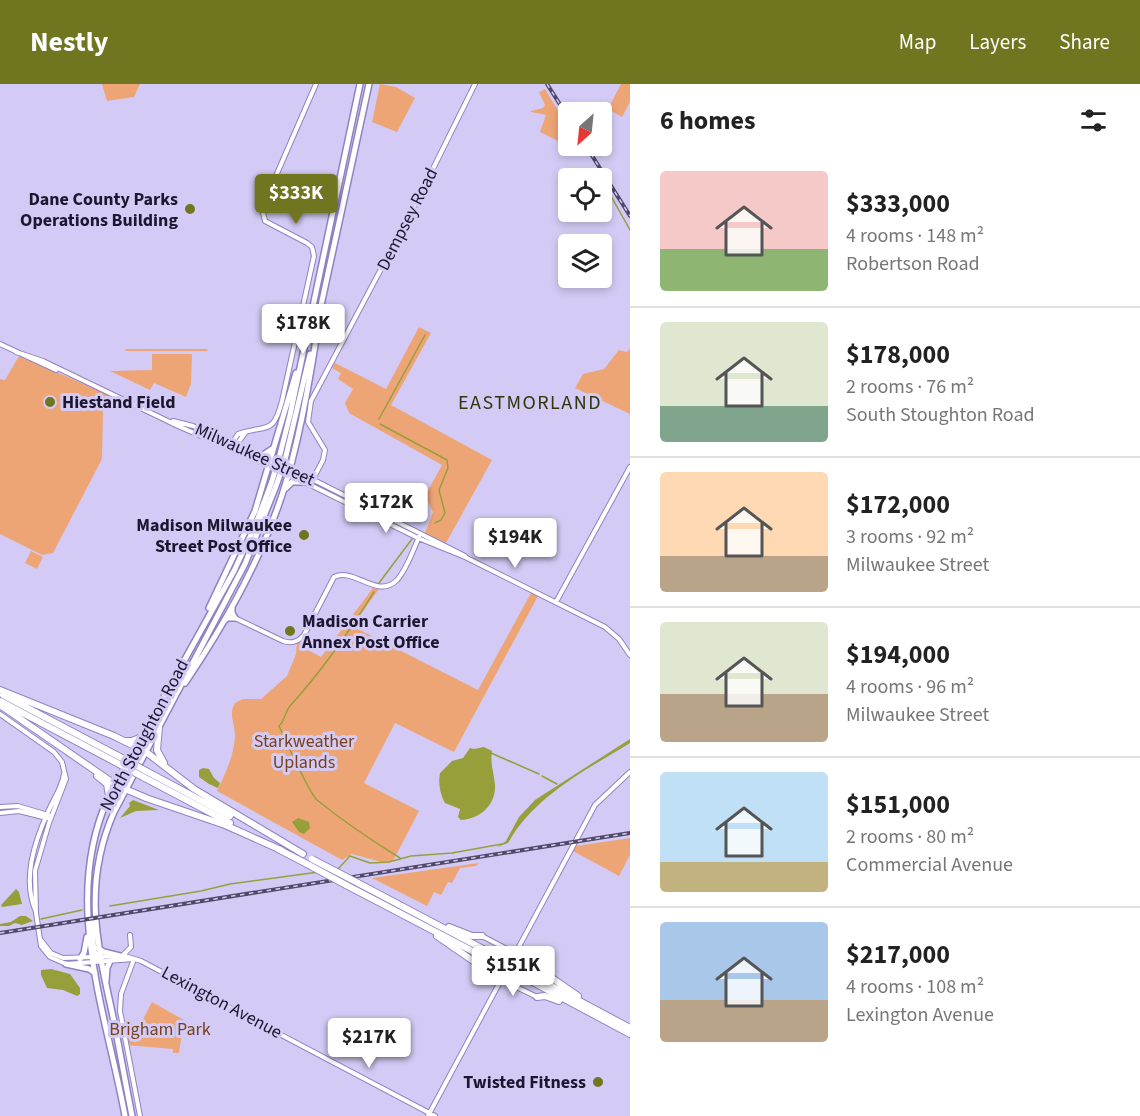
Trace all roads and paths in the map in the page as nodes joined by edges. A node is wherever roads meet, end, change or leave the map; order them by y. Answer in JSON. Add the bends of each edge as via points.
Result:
{"nodes":[{"id":1,"x":316,"y":84,"type":"edge"},
{"id":2,"x":360,"y":84,"type":"edge"},
{"id":3,"x":369,"y":84,"type":"edge"},
{"id":4,"x":475,"y":84,"type":"edge"},
{"id":5,"x":326,"y":246,"type":"junction"},
{"id":6,"x":333,"y":248,"type":"junction"},
{"id":7,"x":321,"y":308,"type":"junction"},
{"id":8,"x":0,"y":344,"type":"edge"},
{"id":9,"x":303,"y":355,"type":"junction"},
{"id":10,"x":172,"y":421,"type":"junction"},
{"id":11,"x":234,"y":442,"type":"junction"},
{"id":12,"x":287,"y":443,"type":"junction"},
{"id":13,"x":274,"y":448,"type":"junction"},
{"id":14,"x":231,"y":449,"type":"junction"},
{"id":15,"x":263,"y":455,"type":"junction"},
{"id":16,"x":271,"y":459,"type":"junction"},
{"id":17,"x":269,"y":466,"type":"junction"},
{"id":18,"x":630,"y":467,"type":"edge"},
{"id":19,"x":289,"y":471,"type":"junction"},
{"id":20,"x":313,"y":479,"type":"junction"},
{"id":21,"x":304,"y":482,"type":"junction"},
{"id":22,"x":274,"y":485,"type":"junction"},
{"id":23,"x":263,"y":487,"type":"junction"},
{"id":24,"x":283,"y":491,"type":"junction"},
{"id":25,"x":363,"y":509,"type":"junction"},
{"id":26,"x":419,"y":536,"type":"junction"},
{"id":27,"x":235,"y":598,"type":"junction"},
{"id":28,"x":556,"y":602,"type":"junction"},
{"id":29,"x":235,"y":618,"type":"junction"},
{"id":30,"x":220,"y":627,"type":"junction"},
{"id":31,"x":196,"y":637,"type":"junction"},
{"id":32,"x":630,"y":655,"type":"edge"},
{"id":33,"x":0,"y":692,"type":"edge"},
{"id":34,"x":0,"y":703,"type":"edge"},
{"id":35,"x":167,"y":709,"type":"junction"},
{"id":36,"x":0,"y":714,"type":"edge"},
{"id":37,"x":159,"y":727,"type":"junction"},
{"id":38,"x":142,"y":737,"type":"junction"},
{"id":39,"x":123,"y":740,"type":"junction"},
{"id":40,"x":137,"y":747,"type":"junction"},
{"id":41,"x":146,"y":752,"type":"junction"},
{"id":42,"x":72,"y":754,"type":"junction"},
{"id":43,"x":121,"y":761,"type":"junction"},
{"id":44,"x":630,"y":772,"type":"edge"},
{"id":45,"x":144,"y":774,"type":"junction"},
{"id":46,"x":182,"y":780,"type":"junction"},
{"id":47,"x":116,"y":784,"type":"junction"},
{"id":48,"x":126,"y":789,"type":"junction"},
{"id":49,"x":109,"y":796,"type":"junction"},
{"id":50,"x":0,"y":807,"type":"edge"},
{"id":51,"x":0,"y":813,"type":"edge"},
{"id":52,"x":48,"y":816,"type":"junction"},
{"id":53,"x":280,"y":850,"type":"junction"},
{"id":54,"x":303,"y":854,"type":"junction"},
{"id":55,"x":309,"y":861,"type":"junction"},
{"id":56,"x":87,"y":912,"type":"junction"},
{"id":57,"x":401,"y":914,"type":"junction"},
{"id":58,"x":419,"y":915,"type":"junction"},
{"id":59,"x":88,"y":929,"type":"junction"},
{"id":60,"x":130,"y":935,"type":"dead end"},
{"id":61,"x":482,"y":936,"type":"joint"},
{"id":62,"x":40,"y":939,"type":"junction"},
{"id":63,"x":98,"y":948,"type":"junction"},
{"id":64,"x":514,"y":952,"type":"junction"},
{"id":65,"x":120,"y":957,"type":"junction"},
{"id":66,"x":80,"y":959,"type":"junction"},
{"id":67,"x":135,"y":959,"type":"junction"},
{"id":68,"x":96,"y":960,"type":"junction"},
{"id":69,"x":110,"y":961,"type":"junction"},
{"id":70,"x":501,"y":962,"type":"junction"},
{"id":71,"x":66,"y":964,"type":"junction"},
{"id":72,"x":131,"y":969,"type":"junction"},
{"id":73,"x":515,"y":970,"type":"junction"},
{"id":74,"x":547,"y":970,"type":"joint"},
{"id":75,"x":95,"y":973,"type":"junction"},
{"id":76,"x":500,"y":979,"type":"junction"},
{"id":77,"x":105,"y":985,"type":"junction"},
{"id":78,"x":537,"y":997,"type":"joint"},
{"id":79,"x":111,"y":1007,"type":"junction"},
{"id":80,"x":600,"y":1012,"type":"junction"},
{"id":81,"x":630,"y":1028,"type":"edge"},
{"id":82,"x":630,"y":1034,"type":"edge"},
{"id":83,"x":429,"y":1114,"type":"edge"},
{"id":84,"x":125,"y":1116,"type":"edge"},
{"id":85,"x":132,"y":1116,"type":"edge"},
{"id":86,"x":140,"y":1116,"type":"edge"},
{"id":87,"x":435,"y":1116,"type":"edge"}],
"edges":[{"from":1,"to":11,"type":"street","via":[[262,213],[270,225],[312,247],[314,259],[278,419]]},
{"from":2,"to":5,"type":"main road"},
{"from":3,"to":6,"type":"main road"},
{"from":4,"to":20,"type":"street","name":"Dempsey Road","via":[[311,401],[309,424],[325,450]]},
{"from":5,"to":6,"type":"main road"},
{"from":5,"to":9,"type":"main road"},
{"from":6,"to":7,"type":"main road"},
{"from":7,"to":12,"type":"main road"},
{"from":7,"to":19,"type":"main road"},
{"from":8,"to":10,"type":"street","name":"Milwaukee Street"},
{"from":9,"to":12,"type":"main road"},
{"from":9,"to":13,"type":"main road"},
{"from":10,"to":11,"type":"street","name":"Milwaukee Street"},
{"from":10,"to":14,"type":"street","name":"Milwaukee Street"},
{"from":11,"to":14,"type":"street"},
{"from":11,"to":15,"type":"street","name":"Milwaukee Street"},
{"from":12,"to":22,"type":"main road","name":"North Stoughton Road","bridge":true},
{"from":13,"to":15,"type":"main road"},
{"from":13,"to":16,"type":"main road"},
{"from":14,"to":17,"type":"street","name":"Milwaukee Street"},
{"from":15,"to":16,"type":"street","name":"Milwaukee Street"},
{"from":16,"to":17,"type":"main road"},
{"from":16,"to":19,"type":"street","name":"Milwaukee Street"},
{"from":17,"to":19,"type":"street","name":"Milwaukee Street"},
{"from":17,"to":23,"type":"main road"},
{"from":18,"to":28,"type":"street"},
{"from":19,"to":20,"type":"street","name":"Milwaukee Street"},
{"from":19,"to":21,"type":"street","name":"Milwaukee Street"},
{"from":19,"to":24,"type":"main road"},
{"from":20,"to":25,"type":"street","name":"Milwaukee Street"},
{"from":21,"to":24,"type":"main road","via":[[292,482]]},
{"from":21,"to":25,"type":"street","name":"Milwaukee Street"},
{"from":22,"to":31,"type":"main road","name":"North Stoughton Road","via":[[241,557]]},
{"from":22,"to":35,"type":"main road","name":"North Stoughton Road","via":[[245,564]]},
{"from":23,"to":24,"type":"main road","via":[[269,477],[276,476],[281,479]]},
{"from":23,"to":31,"type":"main road"},
{"from":24,"to":27,"type":"main road","via":[[261,548]]},
{"from":25,"to":26,"type":"street","name":"Milwaukee Street"},
{"from":25,"to":26,"type":"street","name":"Milwaukee Street"},
{"from":26,"to":28,"type":"street","name":"Milwaukee Street","via":[[460,552]]},
{"from":26,"to":29,"type":"street","via":[[392,584],[377,587],[350,575],[335,576],[304,636],[295,642],[283,641]]},
{"from":27,"to":29,"type":"main road"},
{"from":27,"to":30,"type":"main road"},
{"from":28,"to":32,"type":"street","name":"Milwaukee Street","via":[[605,627]]},
{"from":29,"to":30,"type":"main road","via":[[225,620]]},
{"from":30,"to":35,"type":"main road"},
{"from":31,"to":38,"type":"main road","name":"North Stoughton Road"},
{"from":33,"to":39,"type":"highway"},
{"from":33,"to":43,"type":"highway"},
{"from":34,"to":42,"type":"highway"},
{"from":34,"to":43,"type":"highway"},
{"from":35,"to":37,"type":"main road","name":"North Stoughton Road"},
{"from":36,"to":52,"type":"street","via":[[61,760],[65,771]]},
{"from":37,"to":41,"type":"main road","name":"North Stoughton Road"},
{"from":37,"to":46,"type":"highway","via":[[159,756]]},
{"from":38,"to":39,"type":"highway"},
{"from":38,"to":40,"type":"main road","name":"North Stoughton Road"},
{"from":39,"to":40,"type":"highway"},
{"from":40,"to":41,"type":"highway"},
{"from":40,"to":47,"type":"main road","name":"North Stoughton Road"},
{"from":41,"to":46,"type":"highway"},
{"from":41,"to":48,"type":"main road","name":"North Stoughton Road"},
{"from":42,"to":47,"type":"highway"},
{"from":42,"to":49,"type":"highway","via":[[105,783]]},
{"from":43,"to":45,"type":"highway","bridge":true},
{"from":44,"to":64,"type":"street","via":[[595,805]]},
{"from":45,"to":53,"type":"highway"},
{"from":45,"to":54,"type":"highway"},
{"from":46,"to":54,"type":"highway"},
{"from":47,"to":48,"type":"highway"},
{"from":47,"to":49,"type":"main road","name":"North Stoughton Road"},
{"from":48,"to":53,"type":"highway","via":[[208,818]]},
{"from":48,"to":63,"type":"main road","name":"North Stoughton Road","via":[[109,824],[98,865]]},
{"from":49,"to":56,"type":"main road","name":"North Stoughton Road","via":[[90,854]]},
{"from":50,"to":52,"type":"street","via":[[18,806]]},
{"from":51,"to":52,"type":"street","via":[[19,811]]},
{"from":52,"to":62,"type":"street","via":[[35,871]]},
{"from":53,"to":55,"type":"highway"},
{"from":54,"to":55,"type":"highway"},
{"from":55,"to":57,"type":"highway","bridge":true},
{"from":55,"to":58,"type":"highway","bridge":true},
{"from":56,"to":59,"type":"main road","name":"North Stoughton Road"},
{"from":56,"to":68,"type":"main road"},
{"from":57,"to":70,"type":"highway"},
{"from":57,"to":76,"type":"highway"},
{"from":58,"to":61,"type":"highway","via":[[472,936]]},
{"from":58,"to":70,"type":"highway"},
{"from":59,"to":66,"type":"main road"},
{"from":59,"to":68,"type":"main road","name":"North Stoughton Road"},
{"from":60,"to":65,"type":"street","via":[[131,947]]},
{"from":61,"to":64,"type":"street"},
{"from":62,"to":66,"type":"street","via":[[55,955]]},
{"from":62,"to":71,"type":"street","via":[[50,957]]},
{"from":63,"to":65,"type":"main road"},
{"from":63,"to":68,"type":"main road","name":"North Stoughton Road"},
{"from":64,"to":74,"type":"street"},
{"from":64,"to":76,"type":"street"},
{"from":65,"to":67,"type":"street","name":"Lexington Avenue"},
{"from":65,"to":68,"type":"street"},
{"from":65,"to":69,"type":"street"},
{"from":65,"to":72,"type":"street"},
{"from":66,"to":68,"type":"street"},
{"from":67,"to":72,"type":"street"},
{"from":67,"to":83,"type":"street","name":"Lexington Avenue"},
{"from":68,"to":69,"type":"street"},
{"from":68,"to":71,"type":"street"},
{"from":68,"to":75,"type":"main road","name":"North Stoughton Road"},
{"from":68,"to":77,"type":"main road","name":"North Stoughton Road"},
{"from":68,"to":79,"type":"main road"},
{"from":69,"to":77,"type":"main road"},
{"from":70,"to":73,"type":"highway","bridge":true},
{"from":71,"to":75,"type":"main road"},
{"from":72,"to":86,"type":"street","via":[[121,994],[120,1011]]},
{"from":73,"to":80,"type":"highway"},
{"from":73,"to":82,"type":"highway"},
{"from":74,"to":80,"type":"highway","via":[[549,976]]},
{"from":75,"to":84,"type":"main road","name":"North Stoughton Road"},
{"from":76,"to":78,"type":"street"},
{"from":76,"to":83,"type":"street"},
{"from":77,"to":79,"type":"main road","name":"North Stoughton Road"},
{"from":78,"to":82,"type":"highway","via":[[550,997]]},
{"from":79,"to":85,"type":"main road","name":"North Stoughton Road"},
{"from":80,"to":81,"type":"highway"},
{"from":83,"to":87,"type":"street","name":"Lexington Avenue"}]}
